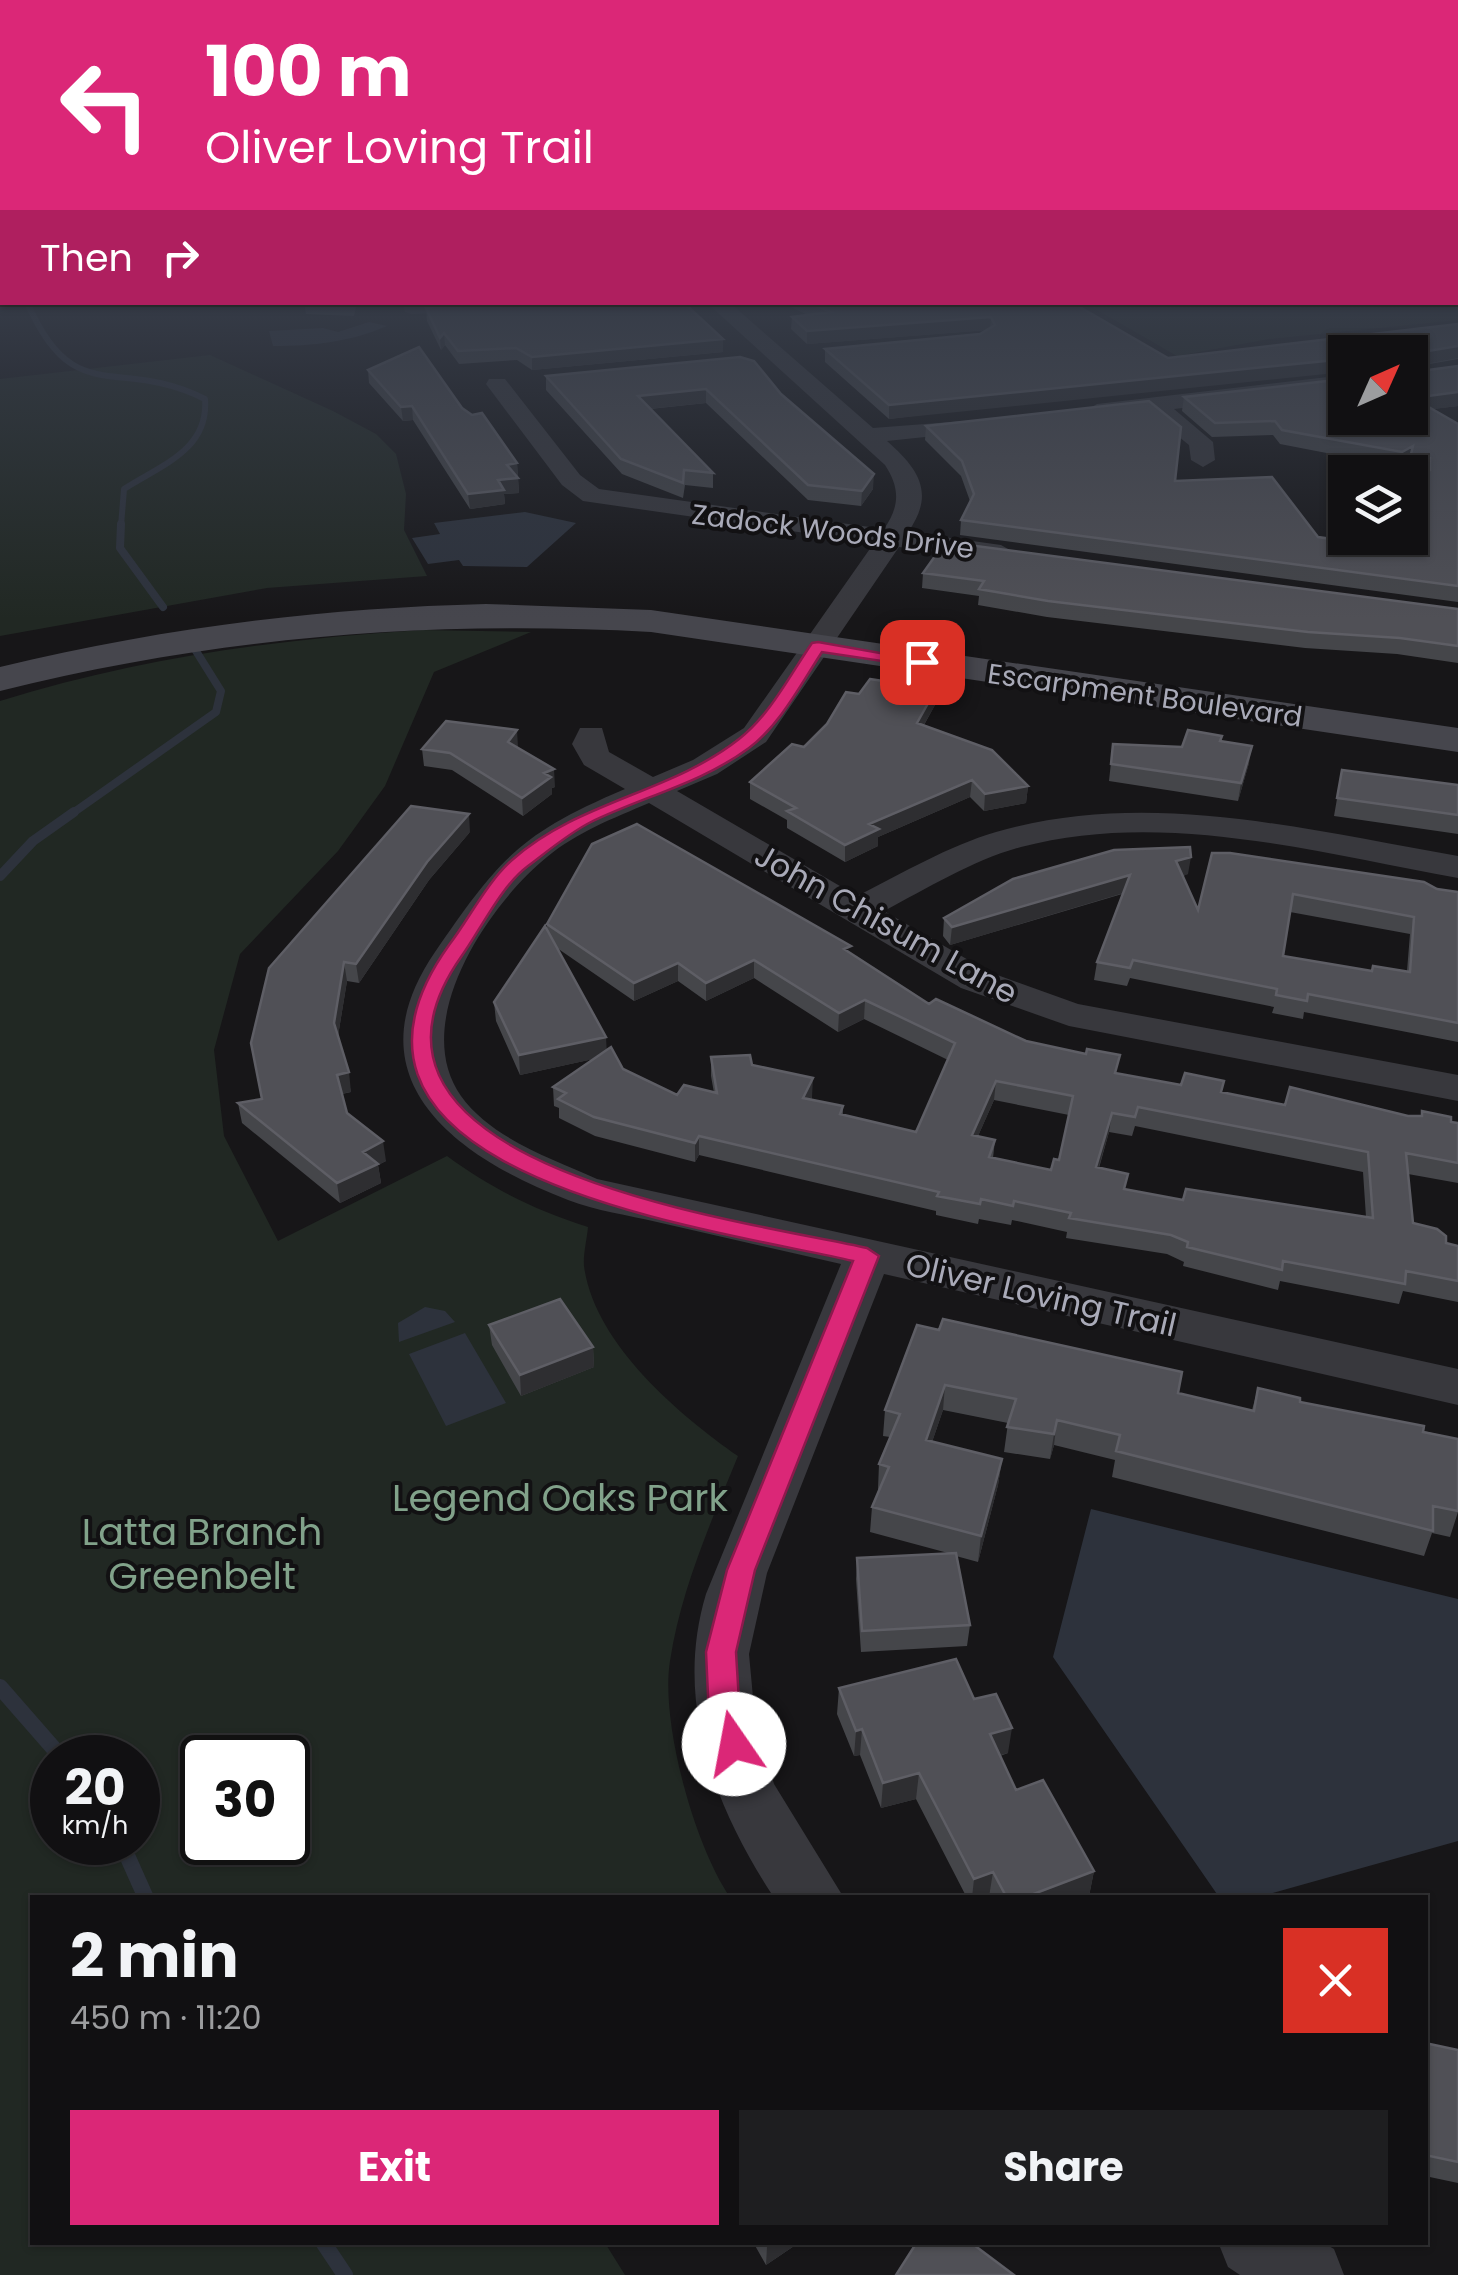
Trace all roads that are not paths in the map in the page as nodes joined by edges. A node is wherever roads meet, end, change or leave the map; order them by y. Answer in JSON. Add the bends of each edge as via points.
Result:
{"nodes":[{"id":1,"x":514,"y":406,"type":"edge"},
{"id":2,"x":840,"y":406,"type":"edge"},
{"id":3,"x":1143,"y":406,"type":"edge"},
{"id":4,"x":1155,"y":406,"type":"edge"},
{"id":5,"x":1068,"y":414,"type":"edge"},
{"id":6,"x":1010,"y":421,"type":"edge"},
{"id":7,"x":869,"y":436,"type":"junction"},
{"id":8,"x":1203,"y":460,"type":"dead end"},
{"id":9,"x":893,"y":538,"type":"junction"},
{"id":10,"x":1034,"y":557,"type":"edge"},
{"id":11,"x":825,"y":637,"type":"junction"},
{"id":12,"x":0,"y":657,"type":"edge"},
{"id":13,"x":0,"y":679,"type":"edge"},
{"id":14,"x":1431,"y":721,"type":"edge"},
{"id":15,"x":590,"y":735,"type":"dead end"},
{"id":16,"x":1458,"y":740,"type":"edge"},
{"id":17,"x":650,"y":791,"type":"junction"},
{"id":18,"x":1458,"y":867,"type":"edge"},
{"id":19,"x":855,"y":911,"type":"junction"},
{"id":20,"x":1458,"y":1088,"type":"edge"},
{"id":21,"x":867,"y":1256,"type":"junction"},
{"id":22,"x":1458,"y":1388,"type":"edge"},
{"id":23,"x":809,"y":1895,"type":"edge"},
{"id":24,"x":1258,"y":2245,"type":"edge"},
{"id":25,"x":1308,"y":2275,"type":"edge"}],
"edges":[{"from":1,"to":9,"type":"street","name":"Zadock Woods Drive","via":[[571,480],[592,496]]},
{"from":2,"to":7,"type":"street","name":"Oliver Loving Trail"},
{"from":3,"to":5,"type":"street"},
{"from":4,"to":8,"type":"street","via":[[1201,442]]},
{"from":6,"to":7,"type":"street"},
{"from":7,"to":9,"type":"street","name":"Oliver Loving Trail","via":[[904,472],[912,491],[909,512]]},
{"from":9,"to":10,"type":"street","name":"Zadock Woods Drive"},
{"from":9,"to":11,"type":"street","name":"Oliver Loving Trail"},
{"from":11,"to":12,"type":"main road","name":"Escarpment Boulevard","via":[[618,598],[388,595],[205,614]]},
{"from":11,"to":13,"type":"main road","name":"Escarpment Boulevard","via":[[548,614],[364,616],[188,637]]},
{"from":11,"to":14,"type":"main road","name":"Escarpment Boulevard"},
{"from":11,"to":17,"type":"street","name":"Oliver Loving Trail","via":[[755,735],[717,761]]},
{"from":14,"to":16,"type":"main road","name":"Escarpment Boulevard"},
{"from":15,"to":17,"type":"street","name":"John Chisum Lane","via":[[596,758]]},
{"from":17,"to":19,"type":"street","name":"John Chisum Lane"},
{"from":17,"to":21,"type":"street","name":"Oliver Loving Trail","via":[[556,834],[502,880],[434,981],[425,1006],[421,1037],[432,1085],[467,1129],[554,1180]]},
{"from":18,"to":19,"type":"street","via":[[1191,826],[1094,824],[1007,840]]},
{"from":19,"to":20,"type":"street","name":"John Chisum Lane","via":[[975,980],[1035,1004]]},
{"from":21,"to":22,"type":"street","name":"Oliver Loving Trail"},
{"from":21,"to":23,"type":"street","via":[[741,1570],[721,1652],[724,1717],[751,1800]]},
{"from":24,"to":25,"type":"street"}]}
